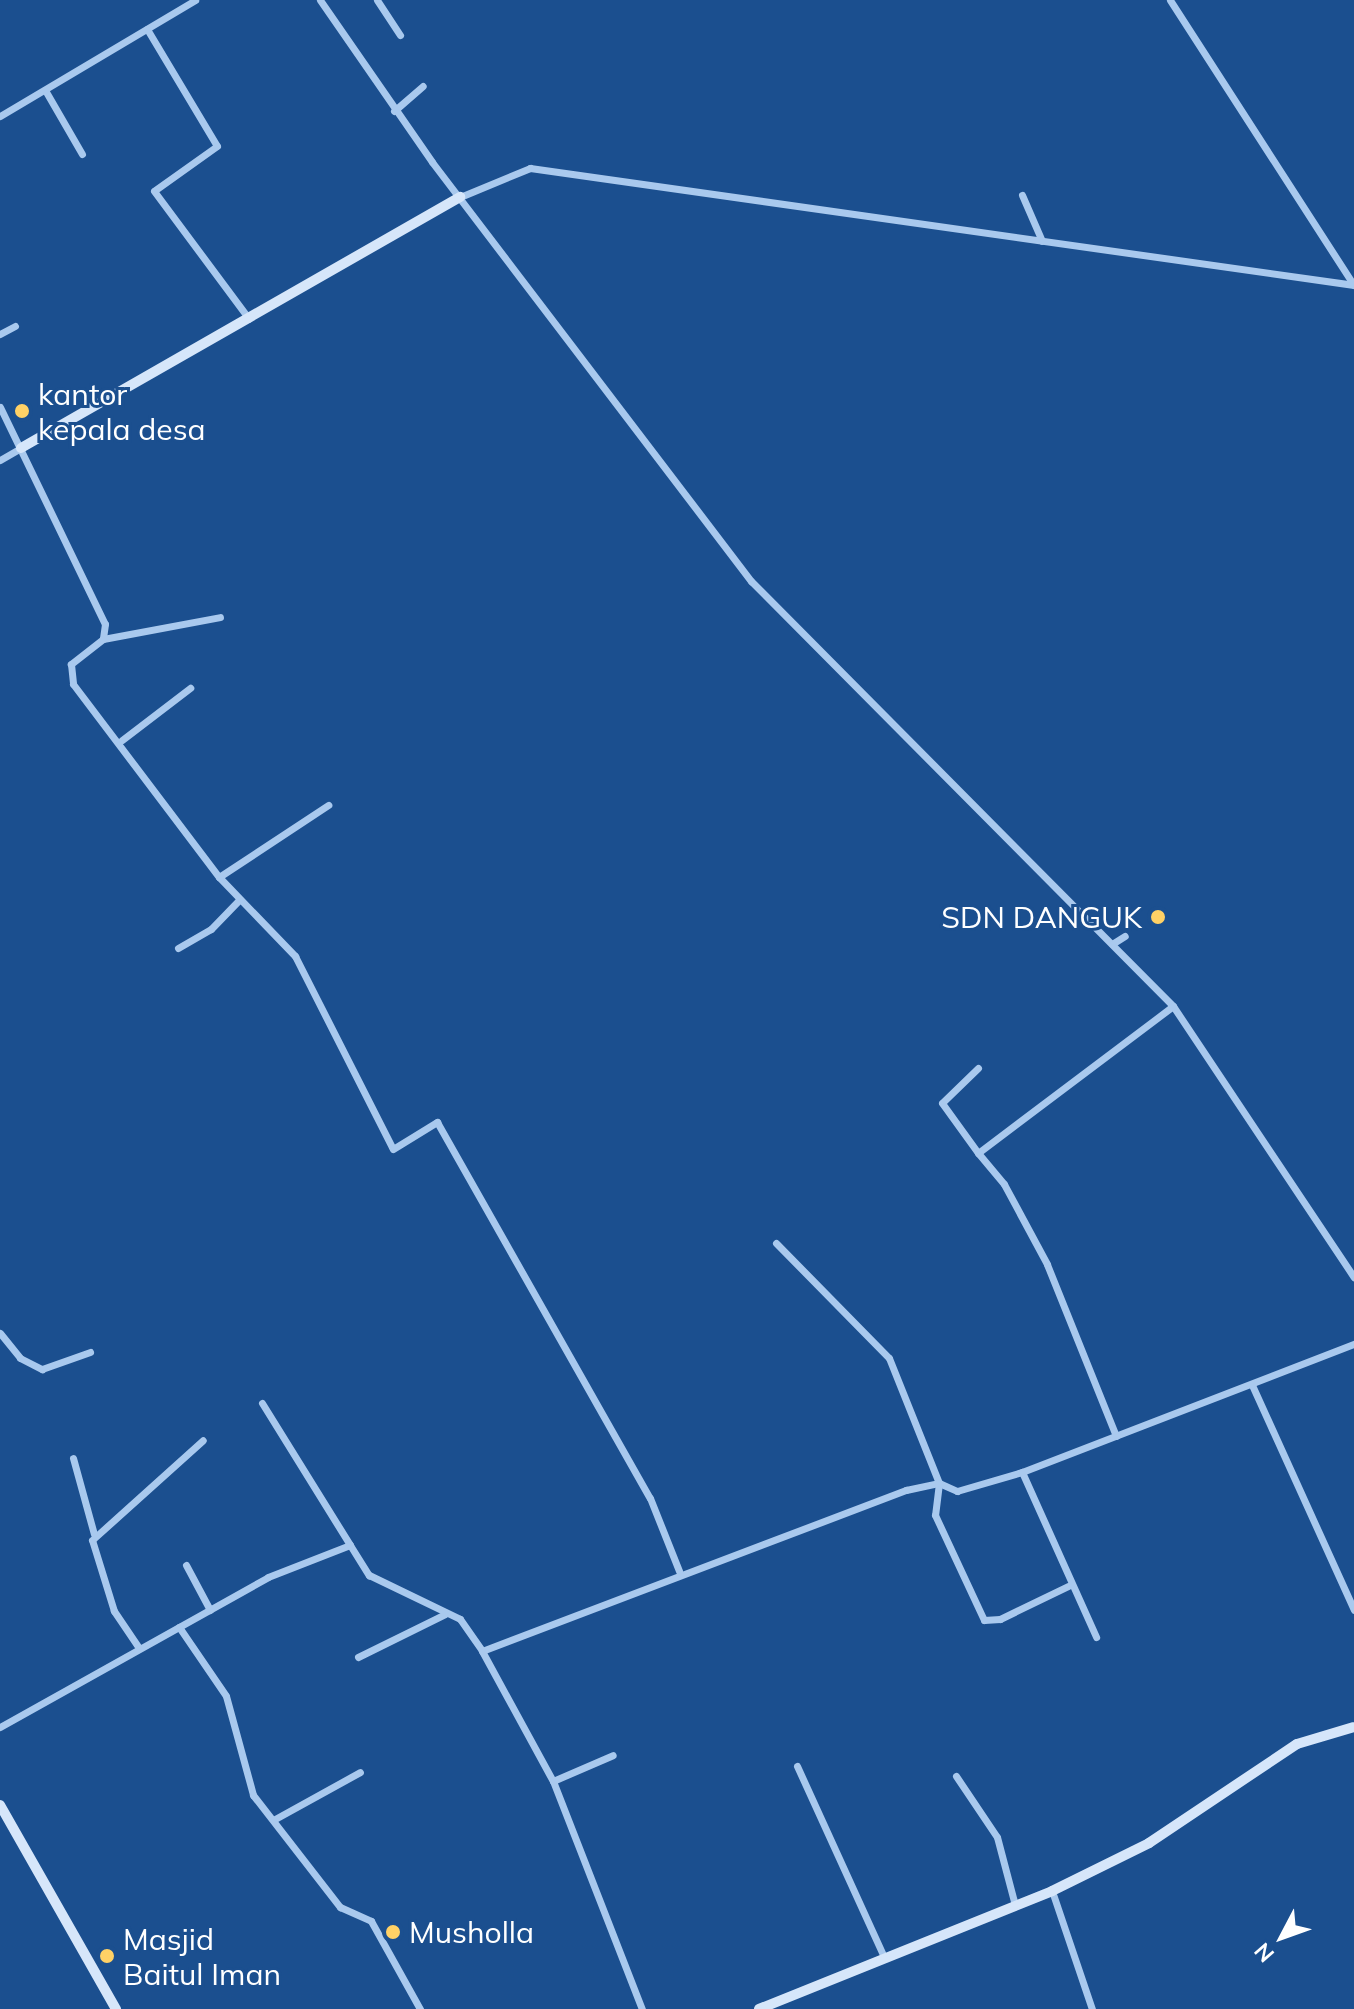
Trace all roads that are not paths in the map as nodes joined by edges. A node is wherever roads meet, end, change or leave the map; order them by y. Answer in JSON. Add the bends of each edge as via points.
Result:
{"nodes":[{"id":1,"x":195,"y":0,"type":"edge"},
{"id":2,"x":320,"y":0,"type":"edge"},
{"id":3,"x":377,"y":0,"type":"edge"},
{"id":4,"x":1170,"y":0,"type":"edge"},
{"id":5,"x":147,"y":29,"type":"junction"},
{"id":6,"x":400,"y":35,"type":"dead end"},
{"id":7,"x":423,"y":86,"type":"dead end"},
{"id":8,"x":45,"y":90,"type":"junction"},
{"id":9,"x":394,"y":111,"type":"junction"},
{"id":10,"x":0,"y":116,"type":"edge"},
{"id":11,"x":82,"y":154,"type":"dead end"},
{"id":12,"x":1022,"y":195,"type":"dead end"},
{"id":13,"x":460,"y":197,"type":"junction"},
{"id":14,"x":1042,"y":241,"type":"junction"},
{"id":15,"x":1354,"y":285,"type":"edge"},
{"id":16,"x":249,"y":319,"type":"junction"},
{"id":17,"x":15,"y":326,"type":"dead end"},
{"id":18,"x":0,"y":334,"type":"edge"},
{"id":19,"x":0,"y":407,"type":"edge"},
{"id":20,"x":21,"y":448,"type":"junction"},
{"id":21,"x":0,"y":460,"type":"edge"},
{"id":22,"x":220,"y":617,"type":"dead end"},
{"id":23,"x":103,"y":639,"type":"junction"},
{"id":24,"x":190,"y":688,"type":"dead end"},
{"id":25,"x":122,"y":740,"type":"junction"},
{"id":26,"x":328,"y":805,"type":"dead end"},
{"id":27,"x":219,"y":877,"type":"junction"},
{"id":28,"x":239,"y":900,"type":"junction"},
{"id":29,"x":1125,"y":936,"type":"dead end"},
{"id":30,"x":1112,"y":944,"type":"junction"},
{"id":31,"x":178,"y":948,"type":"dead end"},
{"id":32,"x":1173,"y":1006,"type":"junction"},
{"id":33,"x":978,"y":1068,"type":"dead end"},
{"id":34,"x":978,"y":1153,"type":"junction"},
{"id":35,"x":776,"y":1243,"type":"dead end"},
{"id":36,"x":1354,"y":1277,"type":"edge"},
{"id":37,"x":0,"y":1333,"type":"edge"},
{"id":38,"x":1354,"y":1344,"type":"edge"},
{"id":39,"x":90,"y":1352,"type":"dead end"},
{"id":40,"x":1252,"y":1385,"type":"junction"},
{"id":41,"x":262,"y":1403,"type":"dead end"},
{"id":42,"x":1116,"y":1436,"type":"junction"},
{"id":43,"x":203,"y":1440,"type":"dead end"},
{"id":44,"x":73,"y":1458,"type":"dead end"},
{"id":45,"x":1022,"y":1472,"type":"junction"},
{"id":46,"x":939,"y":1483,"type":"junction"},
{"id":47,"x":94,"y":1534,"type":"junction"},
{"id":48,"x":350,"y":1545,"type":"junction"},
{"id":49,"x":186,"y":1565,"type":"dead end"},
{"id":50,"x":679,"y":1571,"type":"junction"},
{"id":51,"x":1068,"y":1586,"type":"junction"},
{"id":52,"x":210,"y":1610,"type":"junction"},
{"id":53,"x":1354,"y":1610,"type":"edge"},
{"id":54,"x":445,"y":1614,"type":"junction"},
{"id":55,"x":179,"y":1627,"type":"junction"},
{"id":56,"x":1096,"y":1637,"type":"dead end"},
{"id":57,"x":139,"y":1648,"type":"junction"},
{"id":58,"x":482,"y":1651,"type":"junction"},
{"id":59,"x":358,"y":1657,"type":"dead end"},
{"id":60,"x":0,"y":1727,"type":"edge"},
{"id":61,"x":1354,"y":1727,"type":"edge"},
{"id":62,"x":613,"y":1755,"type":"dead end"},
{"id":63,"x":797,"y":1766,"type":"dead end"},
{"id":64,"x":360,"y":1772,"type":"dead end"},
{"id":65,"x":956,"y":1776,"type":"dead end"},
{"id":66,"x":553,"y":1781,"type":"junction"},
{"id":67,"x":2,"y":1810,"type":"edge"},
{"id":68,"x":275,"y":1819,"type":"junction"},
{"id":69,"x":1052,"y":1891,"type":"junction"},
{"id":70,"x":1015,"y":1905,"type":"junction"},
{"id":71,"x":884,"y":1957,"type":"junction"},
{"id":72,"x":116,"y":2009,"type":"edge"},
{"id":73,"x":420,"y":2009,"type":"edge"},
{"id":74,"x":642,"y":2009,"type":"edge"},
{"id":75,"x":759,"y":2009,"type":"edge"},
{"id":76,"x":1092,"y":2009,"type":"edge"}],
"edges":[{"from":1,"to":5,"type":"street"},
{"from":2,"to":9,"type":"street"},
{"from":3,"to":6,"type":"street"},
{"from":4,"to":15,"type":"street"},
{"from":5,"to":8,"type":"street"},
{"from":5,"to":16,"type":"street","via":[[217,146],[154,191]]},
{"from":7,"to":9,"type":"street"},
{"from":8,"to":10,"type":"street"},
{"from":8,"to":11,"type":"street"},
{"from":9,"to":13,"type":"street"},
{"from":12,"to":14,"type":"street"},
{"from":13,"to":14,"type":"street","via":[[530,168]]},
{"from":13,"to":16,"type":"street"},
{"from":13,"to":30,"type":"street","via":[[744,563],[751,581]]},
{"from":14,"to":15,"type":"street"},
{"from":16,"to":20,"type":"street"},
{"from":17,"to":18,"type":"street"},
{"from":19,"to":20,"type":"street"},
{"from":20,"to":21,"type":"street"},
{"from":20,"to":23,"type":"street","via":[[105,624]]},
{"from":22,"to":23,"type":"street"},
{"from":23,"to":25,"type":"street","via":[[71,664],[69,677]]},
{"from":24,"to":25,"type":"street"},
{"from":25,"to":27,"type":"street"},
{"from":26,"to":27,"type":"street"},
{"from":27,"to":28,"type":"street"},
{"from":28,"to":31,"type":"street","via":[[211,929]]},
{"from":28,"to":50,"type":"street","via":[[295,956],[394,1150],[437,1122],[650,1498]]},
{"from":29,"to":30,"type":"street"},
{"from":30,"to":32,"type":"street"},
{"from":32,"to":34,"type":"street"},
{"from":32,"to":36,"type":"street"},
{"from":33,"to":34,"type":"street","via":[[942,1103]]},
{"from":34,"to":42,"type":"street","via":[[1004,1184],[1047,1264]]},
{"from":35,"to":46,"type":"street","via":[[889,1358]]},
{"from":37,"to":39,"type":"street","via":[[20,1358],[42,1369]]},
{"from":38,"to":40,"type":"street"},
{"from":40,"to":42,"type":"street"},
{"from":40,"to":53,"type":"street"},
{"from":41,"to":48,"type":"street"},
{"from":42,"to":45,"type":"street"},
{"from":43,"to":47,"type":"street"},
{"from":44,"to":47,"type":"street"},
{"from":45,"to":46,"type":"street","via":[[957,1491]]},
{"from":45,"to":51,"type":"street"},
{"from":46,"to":50,"type":"street"},
{"from":46,"to":51,"type":"street","via":[[935,1515],[986,1622]]},
{"from":47,"to":57,"type":"street","via":[[94,1556],[114,1611]]},
{"from":48,"to":52,"type":"street"},
{"from":48,"to":54,"type":"street","via":[[384,1587]]},
{"from":49,"to":52,"type":"street"},
{"from":50,"to":58,"type":"street"},
{"from":51,"to":56,"type":"street"},
{"from":52,"to":55,"type":"street"},
{"from":54,"to":58,"type":"street","via":[[460,1619]]},
{"from":54,"to":59,"type":"street"},
{"from":55,"to":57,"type":"street"},
{"from":55,"to":68,"type":"street","via":[[226,1696],[239,1726],[243,1775]]},
{"from":57,"to":60,"type":"street"},
{"from":58,"to":66,"type":"street"},
{"from":61,"to":69,"type":"street","via":[[1297,1744],[1149,1843]]},
{"from":62,"to":66,"type":"street"},
{"from":63,"to":71,"type":"street"},
{"from":64,"to":68,"type":"street"},
{"from":65,"to":70,"type":"street","via":[[997,1837]]},
{"from":66,"to":74,"type":"street"},
{"from":67,"to":72,"type":"street"},
{"from":68,"to":73,"type":"street","via":[[340,1907],[371,1921],[387,1941]]},
{"from":69,"to":70,"type":"street"},
{"from":69,"to":76,"type":"street"},
{"from":70,"to":71,"type":"street"},
{"from":71,"to":75,"type":"street"}]}
